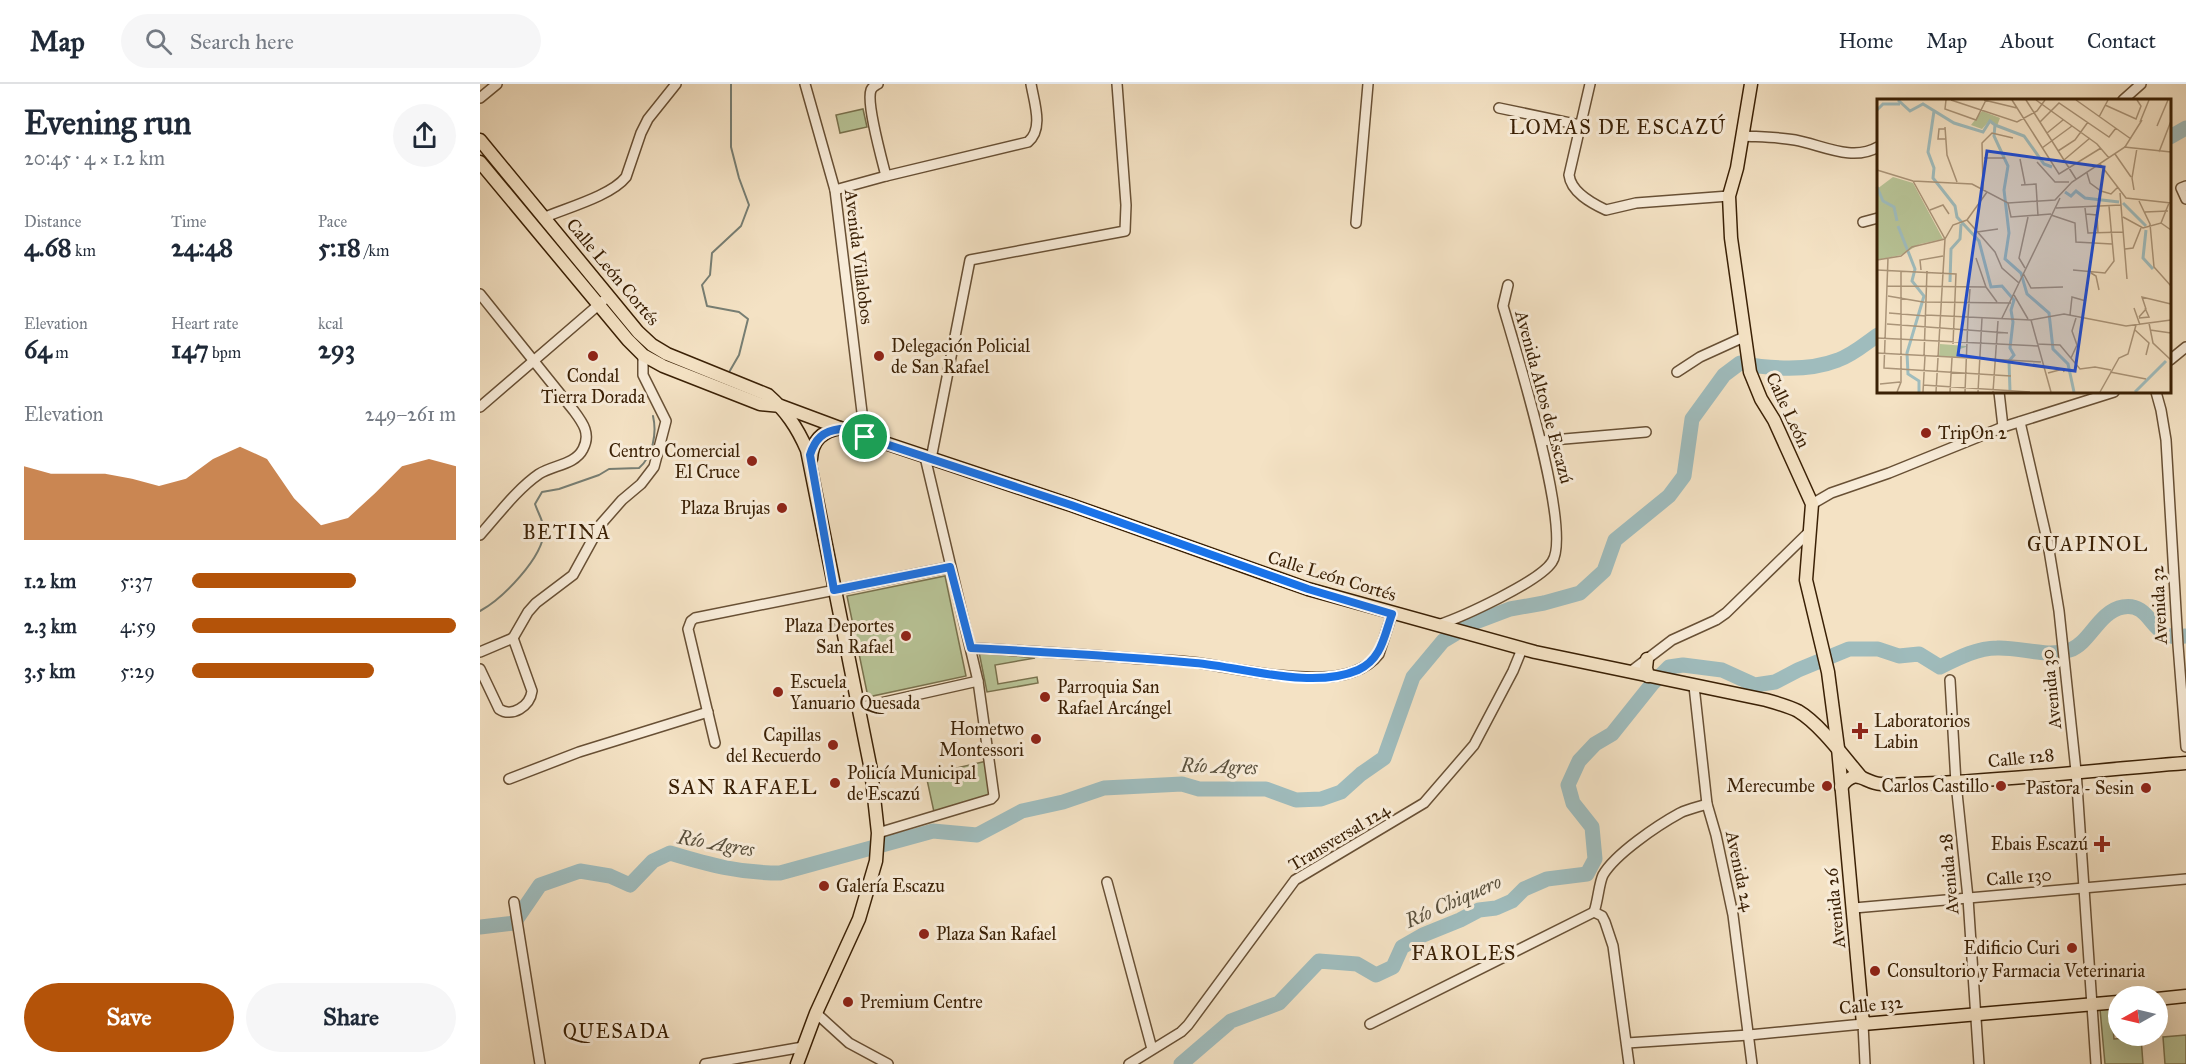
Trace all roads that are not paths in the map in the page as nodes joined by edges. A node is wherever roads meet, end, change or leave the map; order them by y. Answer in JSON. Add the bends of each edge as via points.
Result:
{"nodes":[{"id":1,"x":497,"y":84,"type":"edge"},
{"id":2,"x":676,"y":84,"type":"edge"},
{"id":3,"x":805,"y":84,"type":"edge"},
{"id":4,"x":878,"y":84,"type":"edge"},
{"id":5,"x":1031,"y":84,"type":"edge"},
{"id":6,"x":1117,"y":84,"type":"edge"},
{"id":7,"x":1368,"y":84,"type":"edge"},
{"id":8,"x":1590,"y":84,"type":"edge"},
{"id":9,"x":1751,"y":84,"type":"edge"},
{"id":10,"x":2140,"y":84,"type":"edge"},
{"id":11,"x":480,"y":98,"type":"edge"},
{"id":12,"x":2124,"y":99,"type":"edge"},
{"id":13,"x":1499,"y":108,"type":"dead end"},
{"id":14,"x":1580,"y":125,"type":"junction"},
{"id":15,"x":1743,"y":136,"type":"junction"},
{"id":16,"x":480,"y":140,"type":"edge"},
{"id":17,"x":1877,"y":148,"type":"edge"},
{"id":18,"x":480,"y":162,"type":"edge"},
{"id":19,"x":886,"y":176,"type":"junction"},
{"id":20,"x":2184,"y":187,"type":"edge"},
{"id":21,"x":835,"y":190,"type":"junction"},
{"id":22,"x":1729,"y":196,"type":"junction"},
{"id":23,"x":2186,"y":199,"type":"edge"},
{"id":24,"x":543,"y":218,"type":"junction"},
{"id":25,"x":1877,"y":218,"type":"edge"},
{"id":26,"x":1863,"y":222,"type":"dead end"},
{"id":27,"x":1356,"y":223,"type":"dead end"},
{"id":28,"x":1508,"y":285,"type":"dead end"},
{"id":29,"x":480,"y":294,"type":"edge"},
{"id":30,"x":609,"y":296,"type":"junction"},
{"id":31,"x":599,"y":305,"type":"junction"},
{"id":32,"x":1744,"y":337,"type":"junction"},
{"id":33,"x":2186,"y":347,"type":"edge"},
{"id":34,"x":643,"y":355,"type":"junction"},
{"id":35,"x":2171,"y":358,"type":"edge"},
{"id":36,"x":535,"y":361,"type":"junction"},
{"id":37,"x":1677,"y":372,"type":"dead end"},
{"id":38,"x":1999,"y":393,"type":"edge"},
{"id":39,"x":2111,"y":393,"type":"edge"},
{"id":40,"x":2156,"y":393,"type":"edge"},
{"id":41,"x":764,"y":405,"type":"junction"},
{"id":42,"x":781,"y":406,"type":"junction"},
{"id":43,"x":480,"y":407,"type":"edge"},
{"id":44,"x":2020,"y":422,"type":"junction"},
{"id":45,"x":2003,"y":427,"type":"junction"},
{"id":46,"x":840,"y":429,"type":"junction"},
{"id":47,"x":1646,"y":432,"type":"dead end"},
{"id":48,"x":800,"y":434,"type":"junction"},
{"id":49,"x":865,"y":437,"type":"junction"},
{"id":50,"x":1541,"y":441,"type":"junction"},
{"id":51,"x":928,"y":458,"type":"junction"},
{"id":52,"x":811,"y":466,"type":"junction"},
{"id":53,"x":1812,"y":504,"type":"junction"},
{"id":54,"x":1808,"y":533,"type":"junction"},
{"id":55,"x":480,"y":535,"type":"edge"},
{"id":56,"x":950,"y":567,"type":"junction"},
{"id":57,"x":834,"y":590,"type":"junction"},
{"id":58,"x":1392,"y":614,"type":"junction"},
{"id":59,"x":1441,"y":627,"type":"junction"},
{"id":60,"x":513,"y":638,"type":"junction"},
{"id":61,"x":971,"y":648,"type":"junction"},
{"id":62,"x":1522,"y":649,"type":"junction"},
{"id":63,"x":480,"y":652,"type":"edge"},
{"id":64,"x":1647,"y":659,"type":"junction"},
{"id":65,"x":480,"y":669,"type":"edge"},
{"id":66,"x":1630,"y":672,"type":"junction"},
{"id":67,"x":1650,"y":677,"type":"junction"},
{"id":68,"x":1950,"y":680,"type":"dead end"},
{"id":69,"x":978,"y":681,"type":"junction"},
{"id":70,"x":1695,"y":686,"type":"junction"},
{"id":71,"x":858,"y":708,"type":"junction"},
{"id":72,"x":708,"y":712,"type":"junction"},
{"id":73,"x":1835,"y":725,"type":"junction"},
{"id":74,"x":1820,"y":731,"type":"junction"},
{"id":75,"x":715,"y":743,"type":"dead end"},
{"id":76,"x":2186,"y":747,"type":"edge"},
{"id":77,"x":1838,"y":748,"type":"junction"},
{"id":78,"x":2186,"y":763,"type":"edge"},
{"id":79,"x":2076,"y":771,"type":"junction"},
{"id":80,"x":1861,"y":777,"type":"junction"},
{"id":81,"x":509,"y":780,"type":"dead end"},
{"id":82,"x":1956,"y":783,"type":"junction"},
{"id":83,"x":1841,"y":787,"type":"junction"},
{"id":84,"x":1707,"y":804,"type":"junction"},
{"id":85,"x":878,"y":837,"type":"junction"},
{"id":86,"x":2186,"y":879,"type":"edge"},
{"id":87,"x":1107,"y":882,"type":"dead end"},
{"id":88,"x":2083,"y":889,"type":"junction"},
{"id":89,"x":1968,"y":898,"type":"junction"},
{"id":90,"x":514,"y":902,"type":"dead end"},
{"id":91,"x":1854,"y":908,"type":"junction"},
{"id":92,"x":1594,"y":912,"type":"junction"},
{"id":93,"x":2186,"y":996,"type":"edge"},
{"id":94,"x":2168,"y":998,"type":"edge"},
{"id":95,"x":2108,"y":1003,"type":"edge"},
{"id":96,"x":2092,"y":1004,"type":"junction"},
{"id":97,"x":1976,"y":1012,"type":"junction"},
{"id":98,"x":816,"y":1014,"type":"junction"},
{"id":99,"x":1370,"y":1024,"type":"dead end"},
{"id":100,"x":1863,"y":1024,"type":"junction"},
{"id":101,"x":1749,"y":1035,"type":"junction"},
{"id":102,"x":1627,"y":1043,"type":"junction"},
{"id":103,"x":803,"y":1047,"type":"junction"},
{"id":104,"x":1152,"y":1049,"type":"junction"},
{"id":105,"x":540,"y":1064,"type":"edge"},
{"id":106,"x":705,"y":1064,"type":"edge"},
{"id":107,"x":797,"y":1064,"type":"edge"},
{"id":108,"x":888,"y":1064,"type":"edge"},
{"id":109,"x":1129,"y":1064,"type":"edge"},
{"id":110,"x":1629,"y":1064,"type":"edge"},
{"id":111,"x":1752,"y":1064,"type":"edge"},
{"id":112,"x":1865,"y":1064,"type":"edge"},
{"id":113,"x":1979,"y":1064,"type":"edge"},
{"id":114,"x":2096,"y":1064,"type":"edge"}],
"edges":[{"from":1,"to":11,"type":"street"},
{"from":2,"to":24,"type":"street","via":[[644,127],[622,183]]},
{"from":3,"to":21,"type":"street","name":"Avenida Villalobos"},
{"from":4,"to":19,"type":"street","via":[[870,92],[871,104]]},
{"from":5,"to":19,"type":"street","via":[[1037,127],[1035,137],[1028,142]]},
{"from":6,"to":51,"type":"street","via":[[1125,231],[970,260]]},
{"from":7,"to":27,"type":"street"},
{"from":8,"to":14,"type":"street"},
{"from":9,"to":15,"type":"main road","name":"Calle León"},
{"from":10,"to":12,"type":"street"},
{"from":13,"to":14,"type":"street"},
{"from":14,"to":22,"type":"street","via":[[1570,184],[1595,205],[1606,210],[1636,203]]},
{"from":15,"to":17,"type":"street","via":[[1797,140],[1857,153]]},
{"from":15,"to":22,"type":"main road","name":"Calle León"},
{"from":16,"to":24,"type":"main road","name":"Calle León Cortés"},
{"from":18,"to":31,"type":"main road","name":"Calle León Cortés"},
{"from":19,"to":21,"type":"street"},
{"from":20,"to":23,"type":"street"},
{"from":21,"to":49,"type":"street","name":"Avenida Villalobos"},
{"from":22,"to":32,"type":"main road","name":"Calle León"},
{"from":24,"to":30,"type":"main road","name":"Calle León Cortés"},
{"from":25,"to":26,"type":"street"},
{"from":28,"to":50,"type":"street","name":"Avenida Altos de Escazú","via":[[1503,306]]},
{"from":29,"to":36,"type":"street"},
{"from":30,"to":31,"type":"street"},
{"from":30,"to":42,"type":"main road","name":"Calle León Cortés","via":[[652,345],[768,395]]},
{"from":31,"to":34,"type":"main road","name":"Calle León Cortés"},
{"from":31,"to":36,"type":"street"},
{"from":32,"to":37,"type":"street"},
{"from":32,"to":53,"type":"main road","name":"Calle León","via":[[1750,372]]},
{"from":33,"to":35,"type":"street"},
{"from":34,"to":41,"type":"main road","name":"Calle León Cortés"},
{"from":34,"to":60,"type":"street","via":[[643,375],[666,421],[654,467],[601,524],[573,575],[536,603]]},
{"from":36,"to":43,"type":"street"},
{"from":36,"to":55,"type":"street","via":[[585,425],[583,449],[574,459],[537,476]]},
{"from":38,"to":45,"type":"street"},
{"from":39,"to":44,"type":"street"},
{"from":40,"to":76,"type":"street","name":"Avenida 32","via":[[2166,440]]},
{"from":41,"to":42,"type":"main road","name":"Calle León Cortés"},
{"from":41,"to":48,"type":"main road"},
{"from":42,"to":46,"type":"main road","name":"Calle León Cortés"},
{"from":42,"to":48,"type":"main road"},
{"from":44,"to":45,"type":"street"},
{"from":44,"to":79,"type":"street","name":"Avenida 30","via":[[2048,544]]},
{"from":45,"to":53,"type":"street","via":[[1831,493]]},
{"from":46,"to":49,"type":"main road","name":"Calle León Cortés"},
{"from":46,"to":52,"type":"main road","via":[[820,436],[810,455]]},
{"from":47,"to":50,"type":"street"},
{"from":48,"to":52,"type":"main road"},
{"from":49,"to":51,"type":"main road","name":"Calle León Cortés"},
{"from":50,"to":59,"type":"street","name":"Avenida Altos de Escazú","via":[[1552,493],[1557,546],[1554,560],[1531,581]]},
{"from":51,"to":56,"type":"street"},
{"from":51,"to":58,"type":"main road","name":"Calle León Cortés","via":[[1308,589]]},
{"from":52,"to":57,"type":"main road"},
{"from":53,"to":54,"type":"main road"},
{"from":54,"to":64,"type":"street","via":[[1726,614],[1672,640]]},
{"from":54,"to":73,"type":"main road","via":[[1806,580],[1828,672]]},
{"from":56,"to":57,"type":"street"},
{"from":56,"to":61,"type":"street"},
{"from":57,"to":71,"type":"main road"},
{"from":57,"to":72,"type":"street","via":[[691,621],[688,629]]},
{"from":58,"to":59,"type":"main road","name":"Calle León Cortés"},
{"from":58,"to":61,"type":"street","via":[[1375,659],[1357,670],[1322,677],[1272,675],[1198,663]]},
{"from":59,"to":62,"type":"main road","name":"Calle León Cortés"},
{"from":60,"to":63,"type":"street"},
{"from":60,"to":65,"type":"street","via":[[532,691],[526,705],[504,713]]},
{"from":61,"to":69,"type":"street"},
{"from":62,"to":66,"type":"main road","name":"Calle León Cortés"},
{"from":62,"to":104,"type":"street","name":"Transversal 124","via":[[1474,745],[1424,803],[1295,880],[1188,1025]]},
{"from":64,"to":66,"type":"street"},
{"from":64,"to":67,"type":"main road"},
{"from":66,"to":67,"type":"main road","name":"Calle León Cortés"},
{"from":67,"to":70,"type":"main road","name":"Calle León Cortés"},
{"from":68,"to":82,"type":"street","name":"Avenida 28"},
{"from":69,"to":71,"type":"street"},
{"from":69,"to":85,"type":"street","via":[[994,796]]},
{"from":70,"to":74,"type":"main road","name":"Calle León Cortés","via":[[1785,705],[1800,712]]},
{"from":70,"to":84,"type":"street","name":"Avenida 24"},
{"from":71,"to":85,"type":"main road","via":[[874,788]]},
{"from":72,"to":75,"type":"street"},
{"from":72,"to":81,"type":"street","via":[[579,752]]},
{"from":73,"to":74,"type":"main road"},
{"from":73,"to":77,"type":"main road"},
{"from":74,"to":77,"type":"main road","name":"Calle León Cortés"},
{"from":77,"to":80,"type":"main road","name":"Calle León Cortés"},
{"from":77,"to":83,"type":"main road","name":"Avenida 26"},
{"from":78,"to":79,"type":"main road","name":"Calle 128"},
{"from":79,"to":82,"type":"main road","name":"Calle 128"},
{"from":79,"to":88,"type":"street","name":"Avenida 30"},
{"from":80,"to":82,"type":"main road","name":"Calle 128","via":[[1878,784]]},
{"from":80,"to":83,"type":"main road","via":[[1849,778]]},
{"from":82,"to":89,"type":"street","name":"Avenida 28"},
{"from":83,"to":91,"type":"main road","name":"Avenida 26"},
{"from":84,"to":92,"type":"street","via":[[1681,812],[1611,863],[1602,878]]},
{"from":84,"to":101,"type":"street","name":"Avenida 24","via":[[1734,915]]},
{"from":85,"to":98,"type":"main road","via":[[876,861],[856,927]]},
{"from":86,"to":88,"type":"street","name":"Calle 130"},
{"from":87,"to":104,"type":"street"},
{"from":88,"to":89,"type":"street","name":"Calle 130"},
{"from":88,"to":96,"type":"street","name":"Avenida 30"},
{"from":89,"to":91,"type":"street","name":"Calle 130"},
{"from":89,"to":97,"type":"street","name":"Avenida 28"},
{"from":90,"to":105,"type":"street"},
{"from":91,"to":100,"type":"main road","name":"Avenida 26"},
{"from":92,"to":99,"type":"street"},
{"from":92,"to":102,"type":"street","via":[[1605,921],[1613,946]]},
{"from":93,"to":94,"type":"main road"},
{"from":95,"to":96,"type":"main road","name":"Calle 132"},
{"from":96,"to":97,"type":"main road","name":"Calle 132"},
{"from":96,"to":114,"type":"street","name":"Avenida 30"},
{"from":97,"to":100,"type":"main road","name":"Calle 132"},
{"from":97,"to":113,"type":"street","name":"Avenida 28"},
{"from":98,"to":103,"type":"main road"},
{"from":98,"to":108,"type":"street","via":[[849,1043]]},
{"from":100,"to":101,"type":"street","name":"Calle 132"},
{"from":100,"to":112,"type":"street","name":"Avenida 26"},
{"from":101,"to":102,"type":"street","name":"Calle 132"},
{"from":101,"to":111,"type":"street","name":"Avenida 24"},
{"from":102,"to":110,"type":"street"},
{"from":103,"to":106,"type":"street"},
{"from":103,"to":107,"type":"main road"},
{"from":104,"to":109,"type":"street","name":"Transversal 124"}]}
